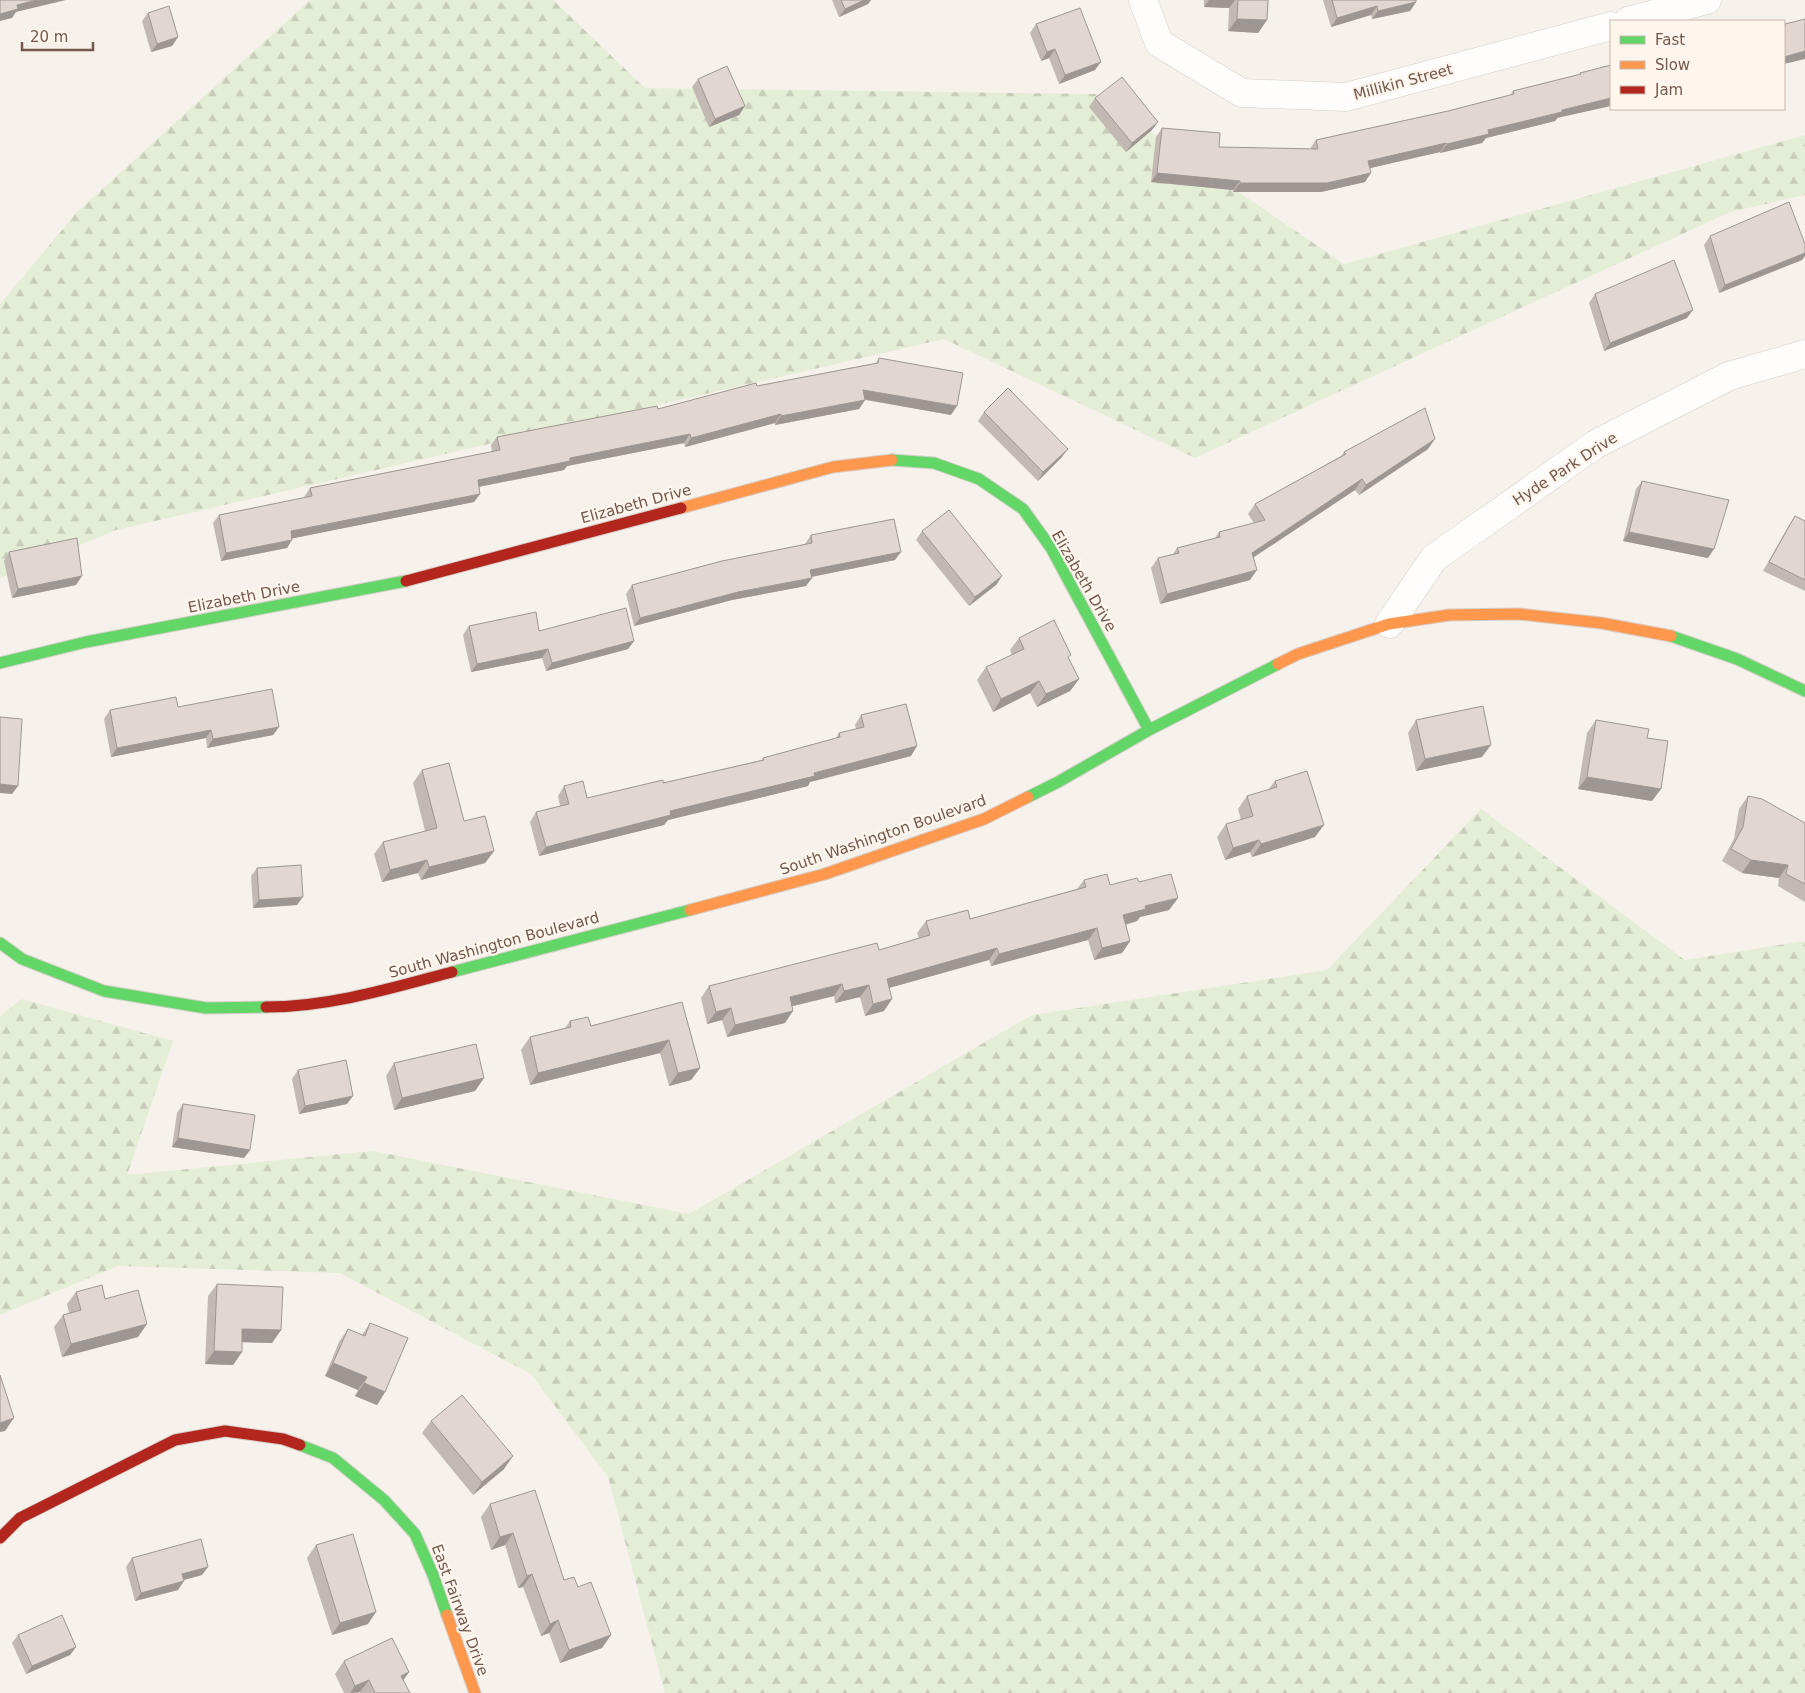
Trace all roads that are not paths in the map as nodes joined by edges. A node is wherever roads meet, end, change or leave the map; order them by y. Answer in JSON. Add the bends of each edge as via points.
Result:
{"nodes":[{"id":1,"x":1143,"y":0,"type":"edge"},
{"id":2,"x":1707,"y":0,"type":"edge"},
{"id":3,"x":1632,"y":20,"type":"edge"},
{"id":4,"x":1610,"y":26,"type":"edge"},
{"id":5,"x":1805,"y":354,"type":"edge"},
{"id":6,"x":1389,"y":624,"type":"junction"},
{"id":7,"x":0,"y":663,"type":"edge"},
{"id":8,"x":1805,"y":691,"type":"edge"},
{"id":9,"x":1150,"y":730,"type":"junction"},
{"id":10,"x":0,"y":944,"type":"edge"},
{"id":11,"x":0,"y":1538,"type":"edge"},
{"id":12,"x":475,"y":1693,"type":"edge"}],
"edges":[{"from":1,"to":4,"type":"street","name":"Millikin Street","via":[[1159,43],[1242,93],[1346,97]]},
{"from":2,"to":3,"type":"street"},
{"from":5,"to":6,"type":"street","name":"Hyde Park Drive","via":[[1729,376],[1596,444],[1434,558]]},
{"from":6,"to":8,"type":"street","name":"South Washington Boulevard","via":[[1449,616],[1519,614],[1601,623],[1676,637],[1737,659]]},
{"from":6,"to":9,"type":"street","name":"South Washington Boulevard","via":[[1298,654]]},
{"from":7,"to":9,"type":"street","name":"Elizabeth Drive","via":[[86,642],[407,581],[833,466],[888,460],[934,463],[979,479],[1023,509],[1051,548]]},
{"from":9,"to":10,"type":"street","name":"South Washington Boulevard","via":[[984,819],[824,874],[385,990],[293,1007],[206,1008],[104,991],[22,959]]},
{"from":11,"to":12,"type":"street","name":"East Fairway Drive","via":[[20,1518],[175,1440],[225,1431],[284,1439],[333,1458],[384,1500],[415,1534]]}]}
